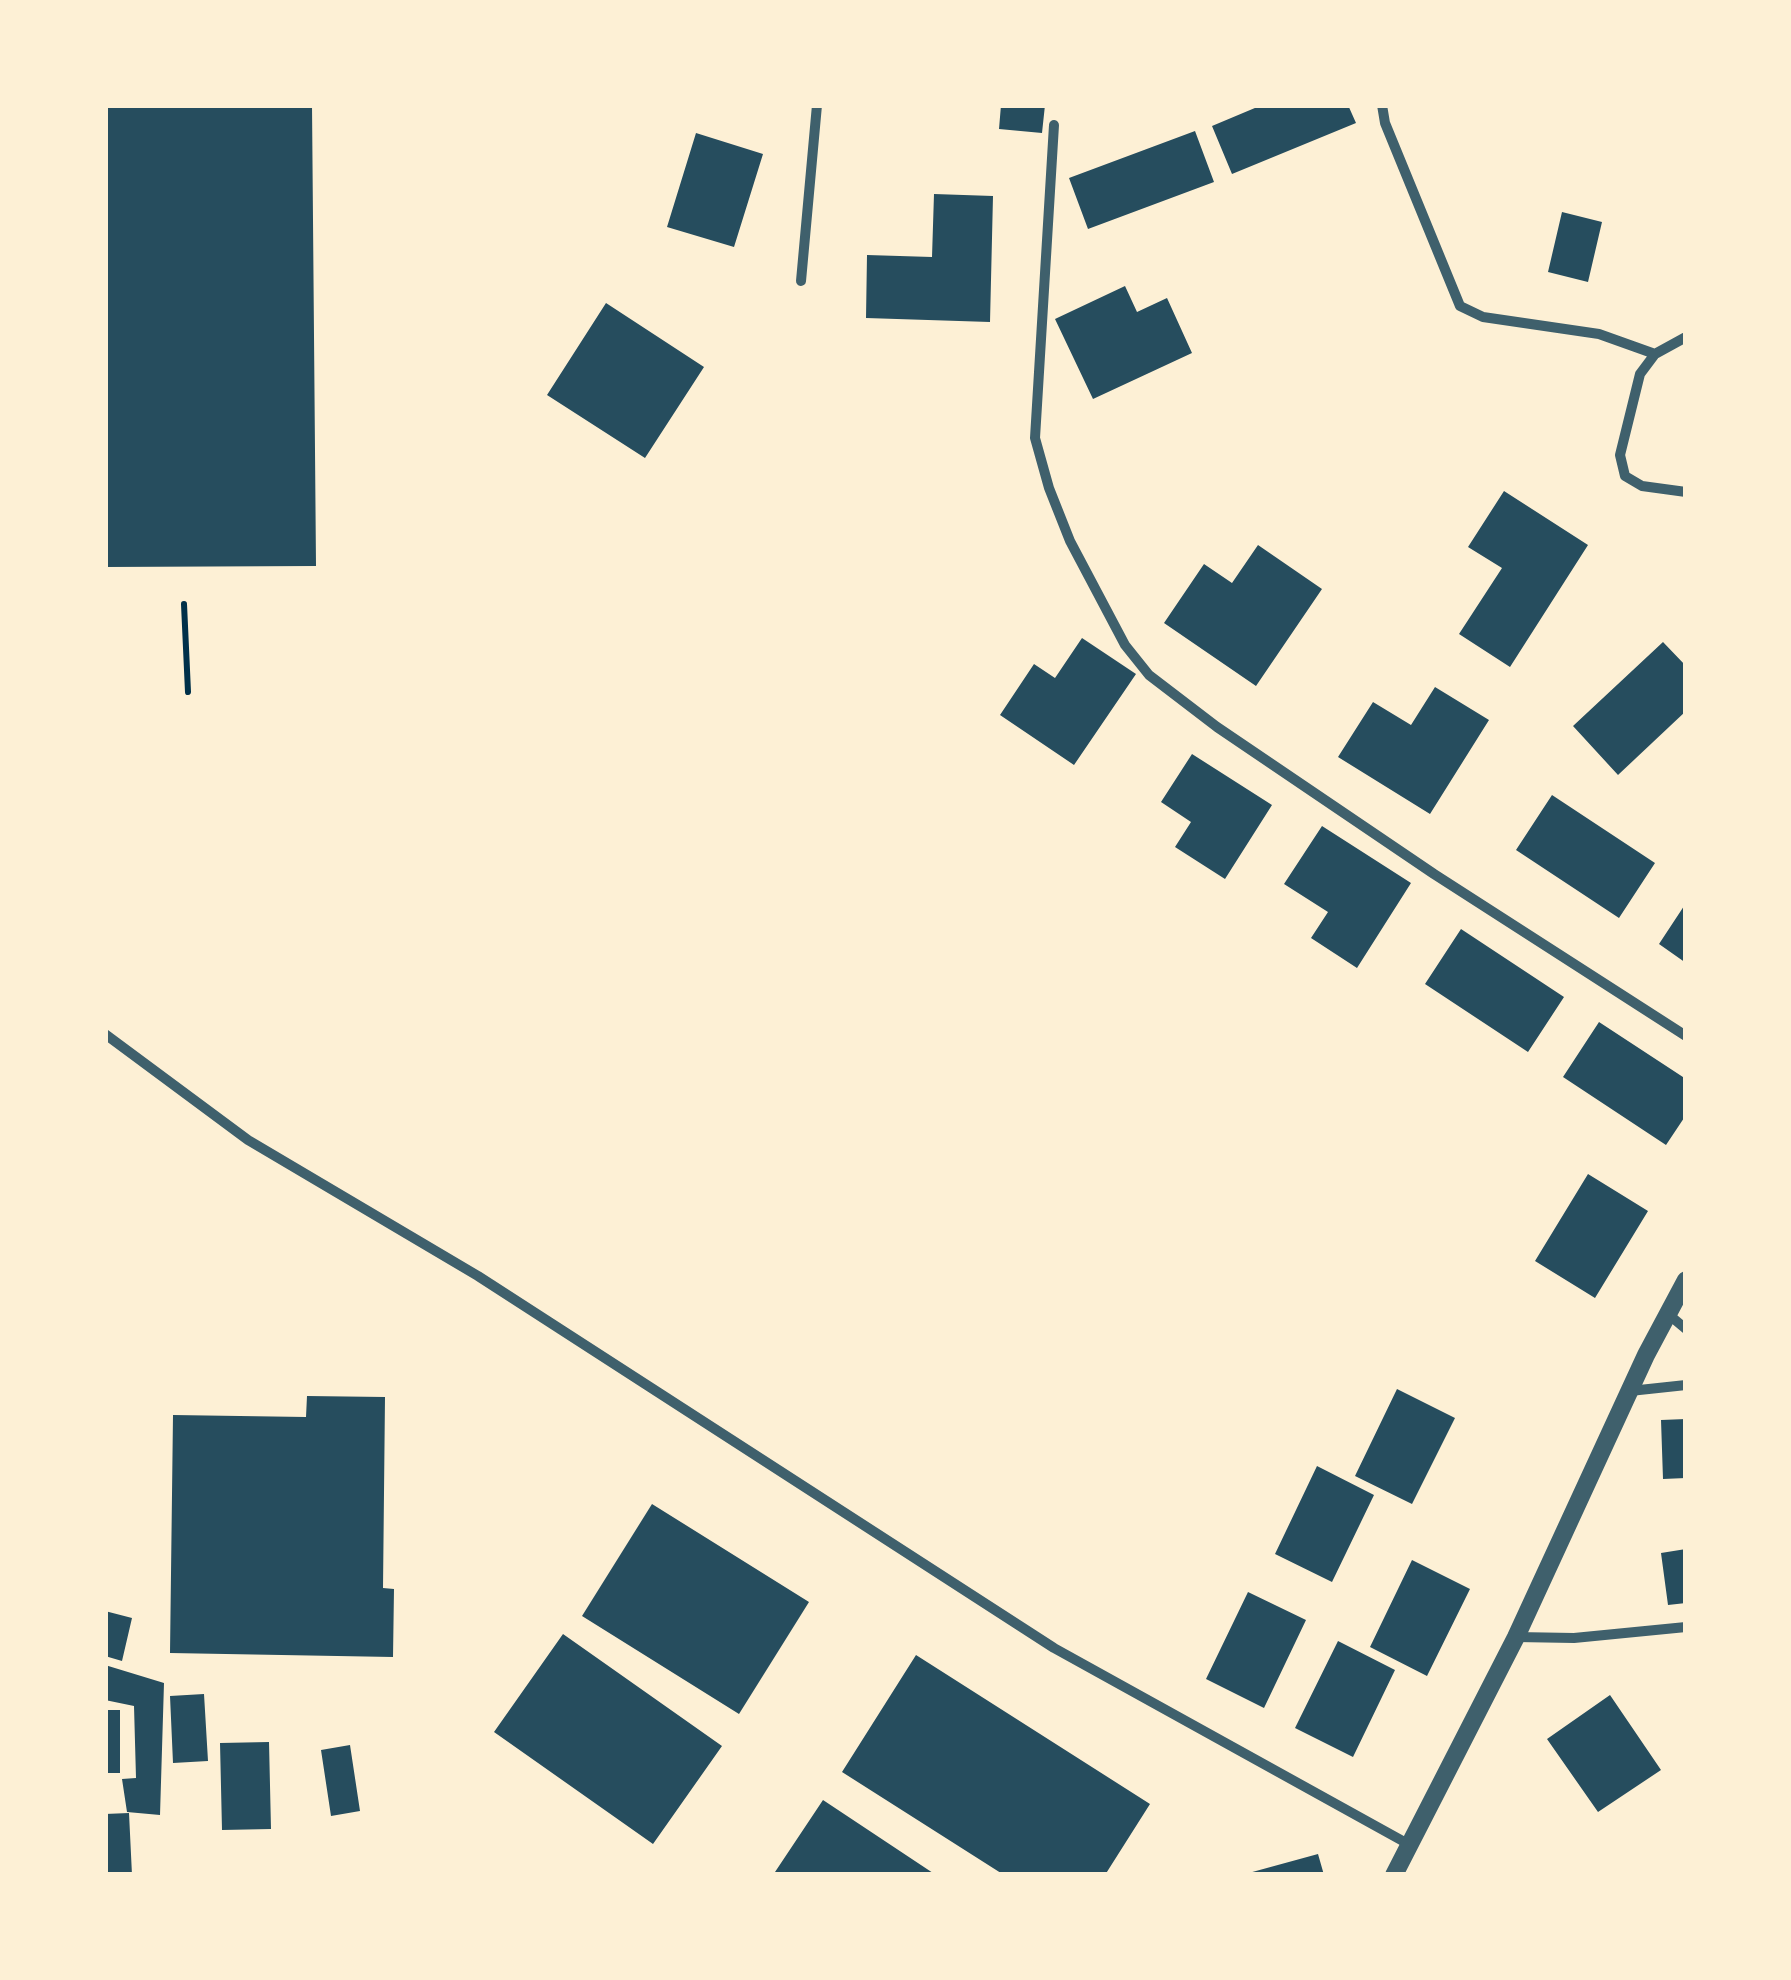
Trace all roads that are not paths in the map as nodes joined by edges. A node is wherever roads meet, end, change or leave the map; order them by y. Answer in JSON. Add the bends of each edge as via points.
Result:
{"nodes":[{"id":1,"x":817,"y":105,"type":"edge"},
{"id":2,"x":1382,"y":105,"type":"edge"},
{"id":3,"x":1054,"y":125,"type":"dead end"},
{"id":4,"x":801,"y":280,"type":"dead end"},
{"id":5,"x":1686,"y":337,"type":"edge"},
{"id":6,"x":1654,"y":354,"type":"junction"},
{"id":7,"x":1686,"y":492,"type":"edge"},
{"id":8,"x":105,"y":1034,"type":"edge"},
{"id":9,"x":1686,"y":1036,"type":"edge"},
{"id":10,"x":1686,"y":1280,"type":"edge"},
{"id":11,"x":1668,"y":1314,"type":"junction"},
{"id":12,"x":1686,"y":1328,"type":"edge"},
{"id":13,"x":1686,"y":1385,"type":"edge"},
{"id":14,"x":1630,"y":1391,"type":"junction"},
{"id":15,"x":1686,"y":1627,"type":"edge"},
{"id":16,"x":1516,"y":1637,"type":"junction"},
{"id":17,"x":1410,"y":1845,"type":"junction"},
{"id":18,"x":1394,"y":1875,"type":"edge"}],
"edges":[{"from":1,"to":4,"type":"street"},
{"from":2,"to":6,"type":"street","via":[[1460,306],[1483,318],[1599,334]]},
{"from":3,"to":9,"type":"street","via":[[1035,438],[1070,541],[1125,645],[1149,675],[1217,728]]},
{"from":5,"to":6,"type":"street"},
{"from":6,"to":7,"type":"street","via":[[1640,374],[1620,455],[1625,476],[1642,486]]},
{"from":8,"to":17,"type":"street","via":[[248,1140],[478,1276],[1054,1648]]},
{"from":10,"to":11,"type":"street"},
{"from":11,"to":12,"type":"street"},
{"from":11,"to":14,"type":"street"},
{"from":13,"to":14,"type":"street"},
{"from":14,"to":16,"type":"street"},
{"from":15,"to":16,"type":"street"},
{"from":16,"to":17,"type":"street"},
{"from":17,"to":18,"type":"street"}]}
